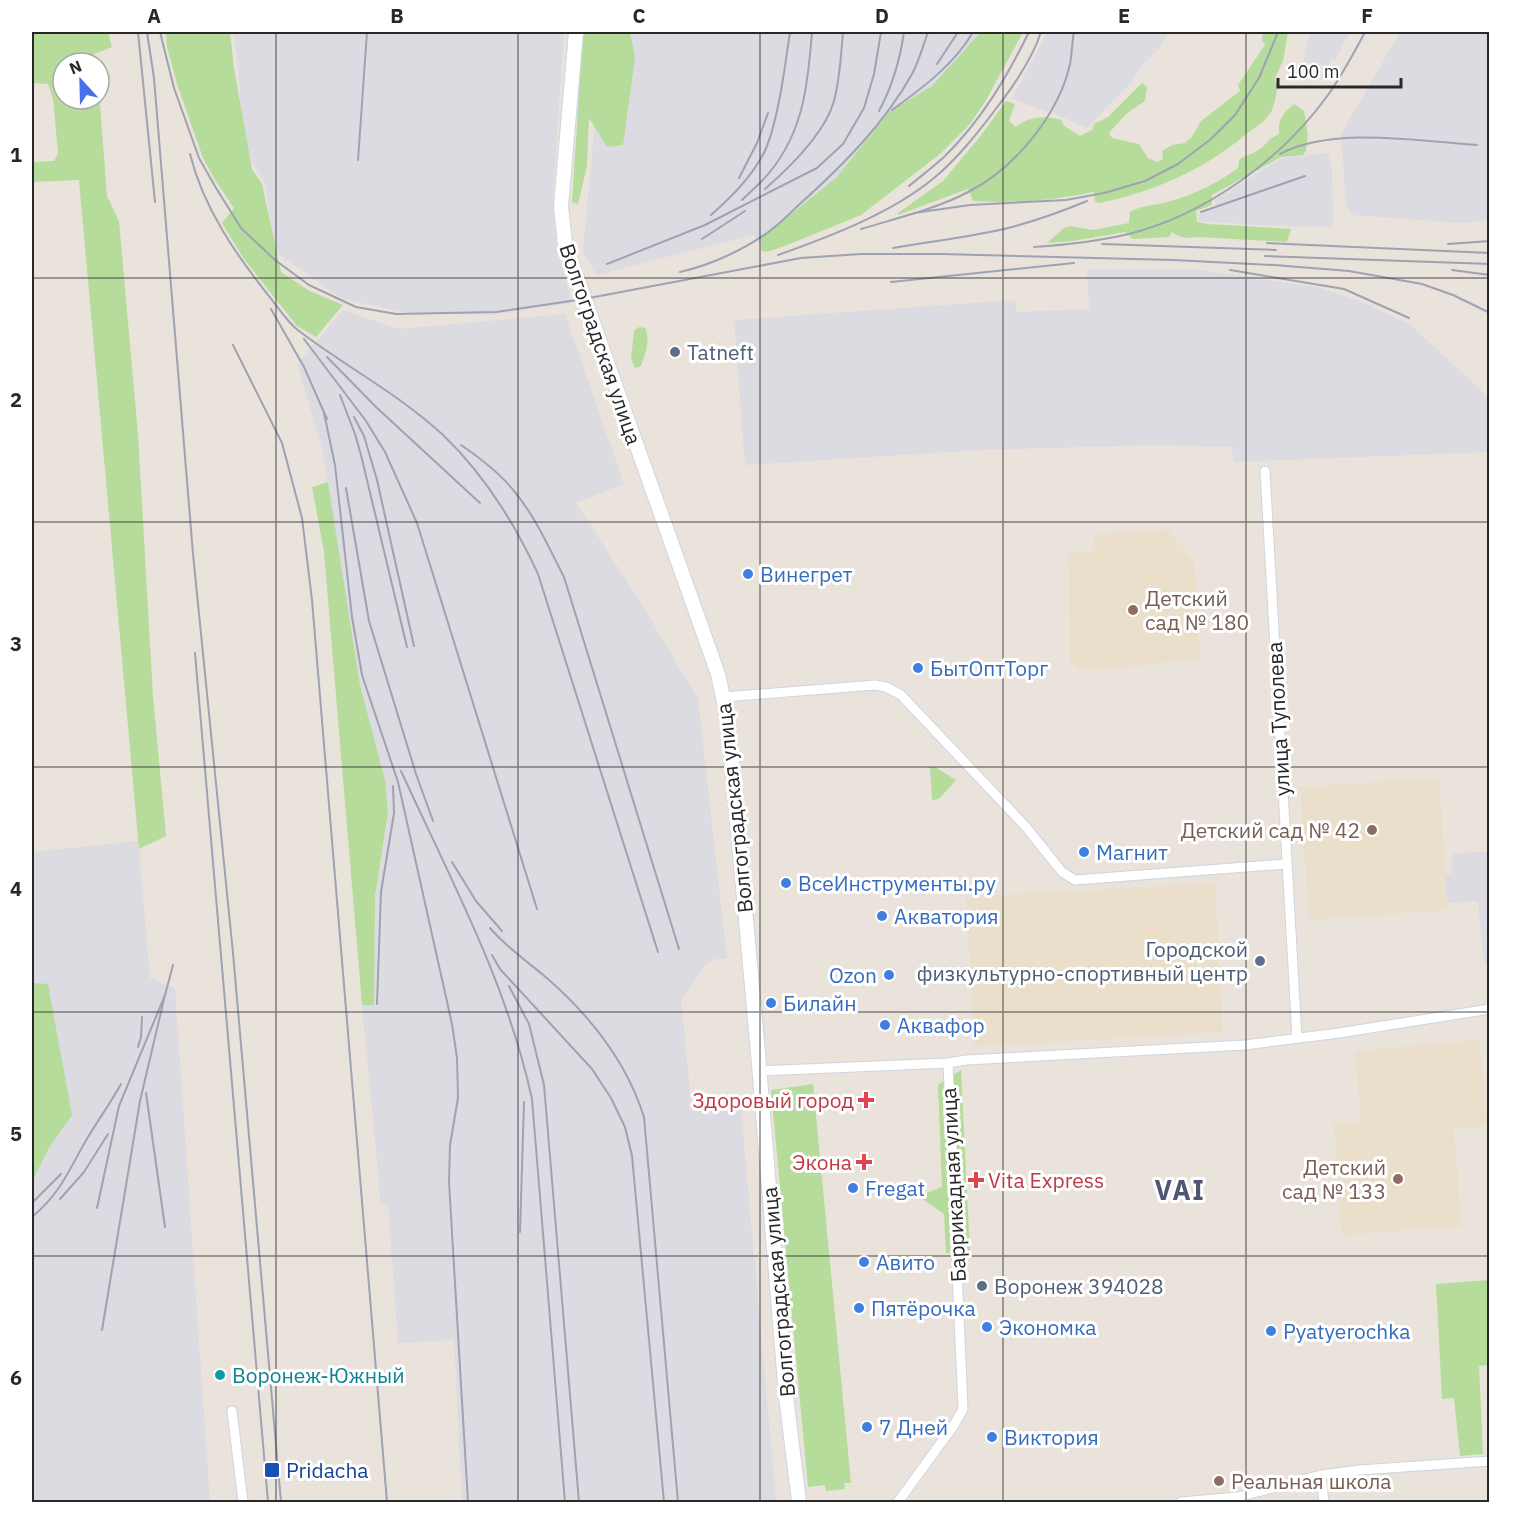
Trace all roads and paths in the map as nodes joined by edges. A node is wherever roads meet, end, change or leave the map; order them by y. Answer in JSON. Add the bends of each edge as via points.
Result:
{"nodes":[{"id":1,"x":576,"y":32,"type":"edge"},
{"id":2,"x":1265,"y":471,"type":"dead end"},
{"id":3,"x":723,"y":697,"type":"junction"},
{"id":4,"x":1286,"y":864,"type":"junction"},
{"id":5,"x":1490,"y":1009,"type":"edge"},
{"id":6,"x":1297,"y":1038,"type":"junction"},
{"id":7,"x":948,"y":1063,"type":"junction"},
{"id":8,"x":759,"y":1071,"type":"junction"},
{"id":9,"x":232,"y":1411,"type":"dead end"},
{"id":10,"x":1490,"y":1461,"type":"edge"},
{"id":11,"x":1321,"y":1475,"type":"junction"},
{"id":12,"x":243,"y":1503,"type":"edge"},
{"id":13,"x":799,"y":1503,"type":"edge"},
{"id":14,"x":898,"y":1503,"type":"edge"},
{"id":15,"x":1180,"y":1503,"type":"edge"},
{"id":16,"x":1323,"y":1503,"type":"edge"}],
"edges":[{"from":1,"to":3,"type":"main road","name":"Волгоградская улица","via":[[561,206],[565,244]]},
{"from":2,"to":4,"type":"street","name":"улица Туполева"},
{"from":3,"to":4,"type":"street","via":[[874,685],[894,690],[1026,828],[1062,872],[1075,880]]},
{"from":3,"to":8,"type":"main road","name":"Волгоградская улица"},
{"from":4,"to":6,"type":"street","name":"улица Туполева"},
{"from":5,"to":6,"type":"street"},
{"from":6,"to":7,"type":"street"},
{"from":7,"to":8,"type":"street"},
{"from":7,"to":14,"type":"street","name":"Баррикадная улица","via":[[963,1409]]},
{"from":8,"to":13,"type":"main road","name":"Волгоградская улица","via":[[786,1396]]},
{"from":9,"to":12,"type":"street"},
{"from":10,"to":11,"type":"street"},
{"from":11,"to":15,"type":"street","via":[[1238,1497]]},
{"from":11,"to":16,"type":"street"}]}
